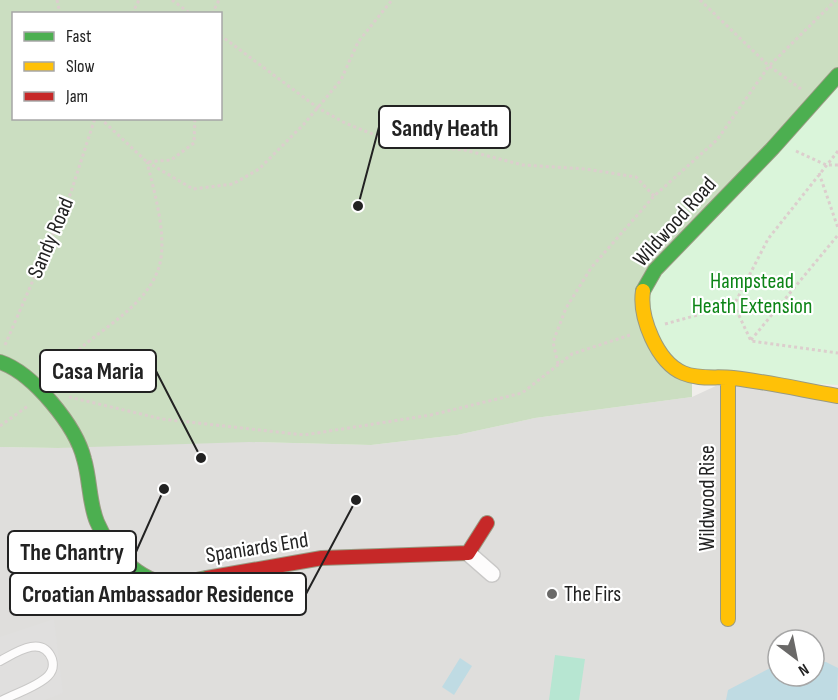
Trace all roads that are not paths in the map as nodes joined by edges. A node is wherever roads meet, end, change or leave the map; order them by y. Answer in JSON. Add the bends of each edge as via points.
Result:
{"nodes":[{"id":1,"x":838,"y":75,"type":"edge"},
{"id":2,"x":0,"y":362,"type":"edge"},
{"id":3,"x":728,"y":378,"type":"junction"},
{"id":4,"x":838,"y":396,"type":"edge"},
{"id":5,"x":487,"y":523,"type":"dead end"},
{"id":6,"x":468,"y":553,"type":"junction"},
{"id":7,"x":492,"y":574,"type":"dead end"},
{"id":8,"x":728,"y":619,"type":"dead end"},
{"id":9,"x":0,"y":661,"type":"edge"},
{"id":10,"x":3,"y":700,"type":"edge"}],
"edges":[{"from":1,"to":3,"type":"street","name":"Wildwood Road","via":[[655,270],[643,292],[647,329],[662,354],[680,372]]},
{"from":2,"to":6,"type":"street","name":"Spaniards End","via":[[37,385],[71,430],[84,457],[98,522],[118,555],[143,576],[170,584],[322,558]]},
{"from":3,"to":4,"type":"street","name":"Wildwood Road"},
{"from":3,"to":8,"type":"street","name":"Wildwood Rise"},
{"from":5,"to":6,"type":"street"},
{"from":6,"to":7,"type":"street"},
{"from":9,"to":10,"type":"lane","via":[[26,647],[37,646],[45,650],[53,663],[46,678]]}]}
